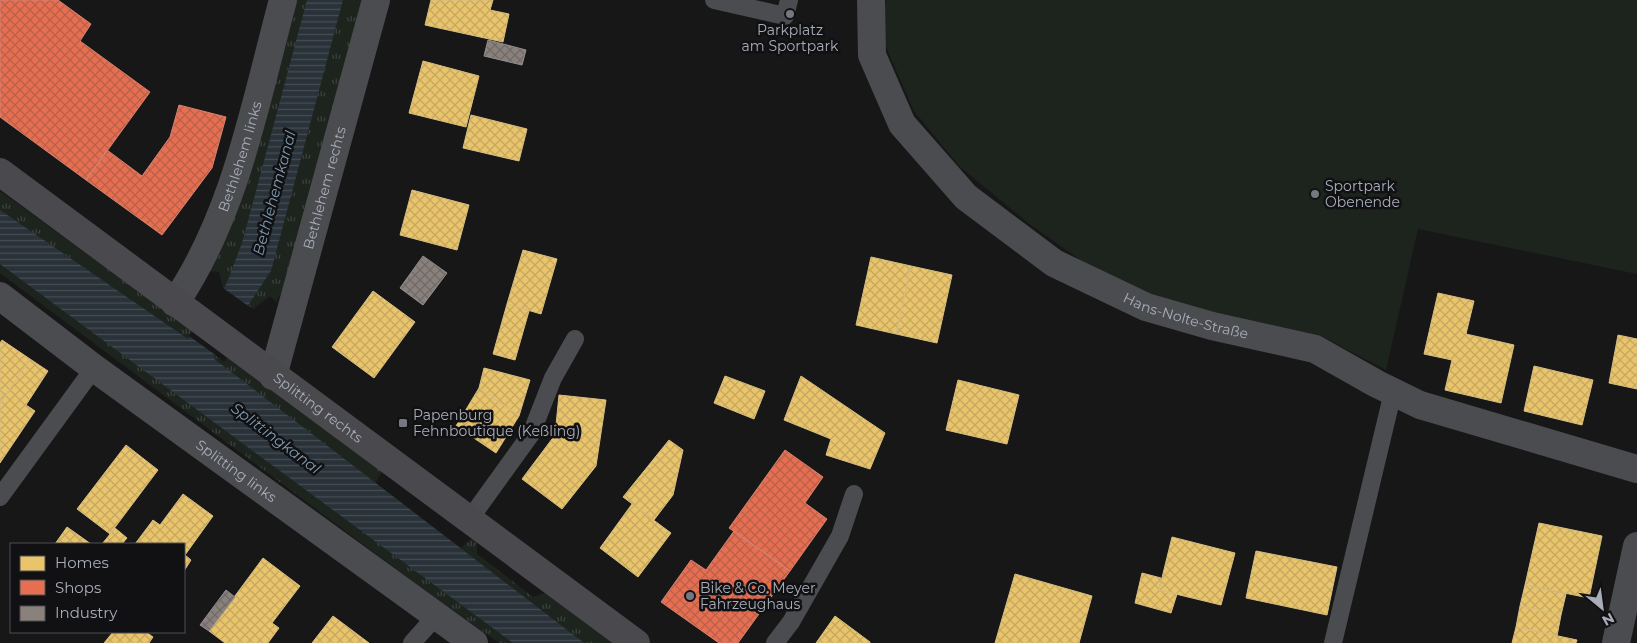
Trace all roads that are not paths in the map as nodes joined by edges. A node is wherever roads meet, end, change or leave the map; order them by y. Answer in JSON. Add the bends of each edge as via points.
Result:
{"nodes":[{"id":1,"x":283,"y":0,"type":"edge"},
{"id":2,"x":376,"y":0,"type":"edge"},
{"id":3,"x":714,"y":0,"type":"edge"},
{"id":4,"x":789,"y":0,"type":"edge"},
{"id":5,"x":871,"y":0,"type":"edge"},
{"id":6,"x":0,"y":172,"type":"edge"},
{"id":7,"x":0,"y":296,"type":"edge"},
{"id":8,"x":175,"y":303,"type":"junction"},
{"id":9,"x":575,"y":339,"type":"dead end"},
{"id":10,"x":94,"y":368,"type":"junction"},
{"id":11,"x":273,"y":376,"type":"junction"},
{"id":12,"x":1393,"y":392,"type":"junction"},
{"id":13,"x":1637,"y":469,"type":"edge"},
{"id":14,"x":854,"y":494,"type":"dead end"},
{"id":15,"x":0,"y":497,"type":"edge"},
{"id":16,"x":469,"y":520,"type":"junction"},
{"id":17,"x":1637,"y":546,"type":"edge"},
{"id":18,"x":436,"y":616,"type":"junction"},
{"id":19,"x":412,"y":643,"type":"edge"},
{"id":20,"x":474,"y":643,"type":"edge"},
{"id":21,"x":636,"y":643,"type":"edge"},
{"id":22,"x":775,"y":643,"type":"edge"},
{"id":23,"x":1333,"y":643,"type":"edge"},
{"id":24,"x":1616,"y":643,"type":"edge"}],
"edges":[{"from":1,"to":8,"type":"street","name":"Bethlehem links","via":[[235,179],[207,251]]},
{"from":2,"to":11,"type":"street","name":"Bethlehem rechts"},
{"from":3,"to":4,"type":"lane","via":[[785,16]]},
{"from":5,"to":12,"type":"street","name":"Hans-Nolte-Straße","via":[[872,55],[902,124],[966,197],[1054,263],[1146,307],[1212,326],[1315,349]]},
{"from":6,"to":8,"type":"main road","name":"Splitting rechts"},
{"from":7,"to":10,"type":"street","name":"Splitting links"},
{"from":8,"to":11,"type":"main road","name":"Splitting rechts"},
{"from":9,"to":16,"type":"lane","via":[[553,378],[531,434]]},
{"from":10,"to":15,"type":"lane"},
{"from":10,"to":18,"type":"street","name":"Splitting links"},
{"from":11,"to":16,"type":"main road","name":"Splitting rechts"},
{"from":12,"to":13,"type":"street","name":"Hans-Nolte-Straße","via":[[1420,405]]},
{"from":12,"to":23,"type":"lane"},
{"from":14,"to":22,"type":"lane","via":[[840,536],[791,622]]},
{"from":16,"to":21,"type":"main road","name":"Splitting rechts"},
{"from":17,"to":24,"type":"street"},
{"from":18,"to":19,"type":"lane"},
{"from":18,"to":20,"type":"street","name":"Splitting links"}]}
